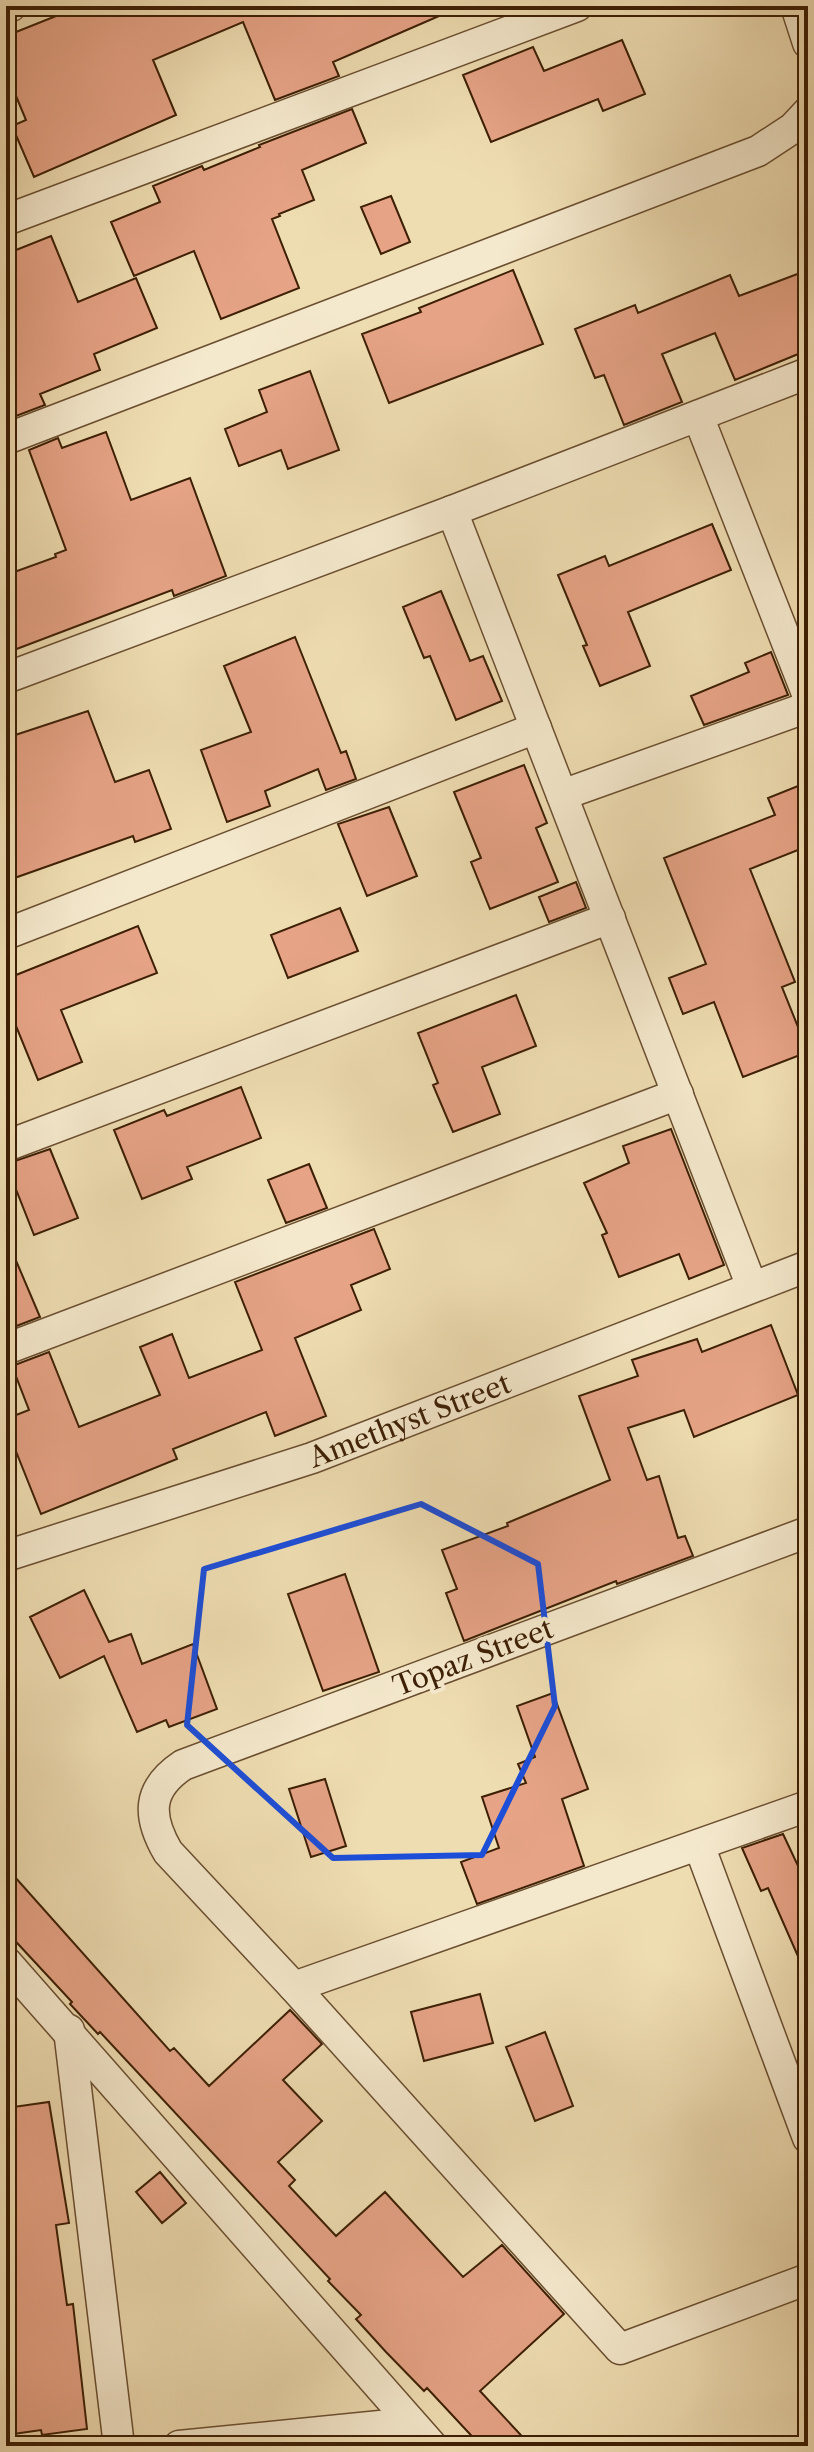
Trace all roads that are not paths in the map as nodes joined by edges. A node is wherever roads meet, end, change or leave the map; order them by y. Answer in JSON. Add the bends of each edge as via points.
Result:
{"nodes":[{"id":1,"x":577,"y":6,"type":"edge"},
{"id":2,"x":796,"y":6,"type":"edge"},
{"id":3,"x":808,"y":43,"type":"edge"},
{"id":4,"x":808,"y":112,"type":"edge"},
{"id":5,"x":6,"y":220,"type":"edge"},
{"id":6,"x":808,"y":373,"type":"edge"},
{"id":7,"x":698,"y":416,"type":"junction"},
{"id":8,"x":6,"y":439,"type":"edge"},
{"id":9,"x":452,"y":511,"type":"junction"},
{"id":10,"x":6,"y":678,"type":"edge"},
{"id":11,"x":808,"y":696,"type":"edge"},
{"id":12,"x":808,"y":707,"type":"edge"},
{"id":13,"x":536,"y":728,"type":"junction"},
{"id":14,"x":562,"y":795,"type":"junction"},
{"id":15,"x":610,"y":918,"type":"junction"},
{"id":16,"x":6,"y":934,"type":"edge"},
{"id":17,"x":678,"y":1094,"type":"junction"},
{"id":18,"x":6,"y":1146,"type":"edge"},
{"id":19,"x":808,"y":1266,"type":"edge"},
{"id":20,"x":752,"y":1287,"type":"junction"},
{"id":21,"x":6,"y":1349,"type":"edge"},
{"id":22,"x":808,"y":1532,"type":"edge"},
{"id":23,"x":6,"y":1556,"type":"edge"},
{"id":24,"x":808,"y":1806,"type":"edge"},
{"id":25,"x":699,"y":1845,"type":"junction"},
{"id":26,"x":6,"y":1962,"type":"edge"},
{"id":27,"x":294,"y":1987,"type":"junction"},
{"id":28,"x":69,"y":2030,"type":"junction"},
{"id":29,"x":808,"y":2138,"type":"edge"},
{"id":30,"x":808,"y":2279,"type":"edge"},
{"id":31,"x":410,"y":2423,"type":"junction"},
{"id":32,"x":119,"y":2446,"type":"edge"},
{"id":33,"x":179,"y":2446,"type":"edge"},
{"id":34,"x":432,"y":2446,"type":"edge"}],
"edges":[{"from":1,"to":5,"type":"street"},
{"from":2,"to":3,"type":"street"},
{"from":4,"to":8,"type":"street","via":[[758,151]]},
{"from":6,"to":7,"type":"street"},
{"from":7,"to":9,"type":"street"},
{"from":7,"to":11,"type":"street"},
{"from":9,"to":10,"type":"street"},
{"from":9,"to":13,"type":"street"},
{"from":12,"to":14,"type":"street"},
{"from":13,"to":14,"type":"street"},
{"from":13,"to":16,"type":"street"},
{"from":14,"to":15,"type":"street"},
{"from":15,"to":17,"type":"street"},
{"from":15,"to":18,"type":"street"},
{"from":17,"to":20,"type":"street"},
{"from":17,"to":21,"type":"street"},
{"from":19,"to":20,"type":"street","name":"Amethyst Street"},
{"from":20,"to":23,"type":"street","name":"Amethyst Street","via":[[312,1458]]},
{"from":22,"to":27,"type":"street","name":"Topaz Street","via":[[183,1765],[171,1774],[154,1802],[158,1836]]},
{"from":24,"to":25,"type":"street"},
{"from":25,"to":27,"type":"street"},
{"from":25,"to":29,"type":"street"},
{"from":26,"to":28,"type":"street"},
{"from":27,"to":30,"type":"street","via":[[620,2349]]},
{"from":28,"to":31,"type":"street"},
{"from":28,"to":32,"type":"street"},
{"from":31,"to":33,"type":"street"},
{"from":31,"to":34,"type":"street"}]}
